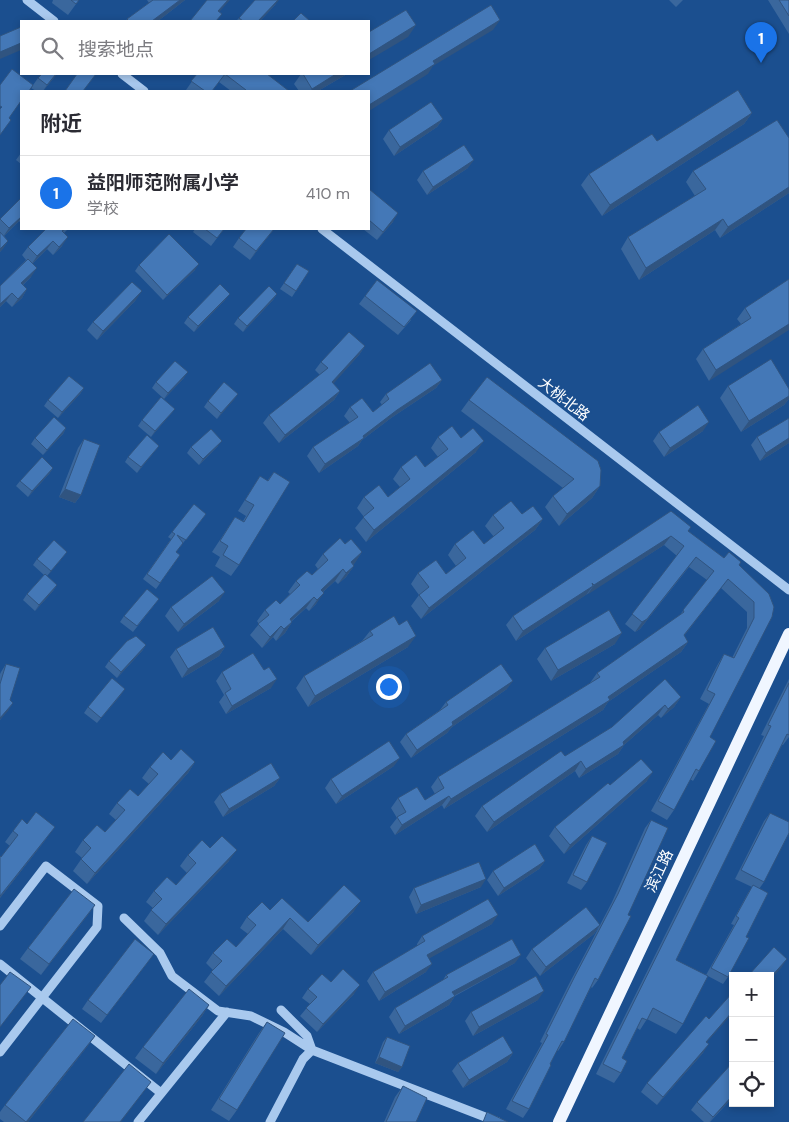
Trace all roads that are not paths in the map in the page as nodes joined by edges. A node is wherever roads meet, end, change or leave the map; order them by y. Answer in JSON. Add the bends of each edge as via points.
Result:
{"nodes":[{"id":1,"x":26,"y":0,"type":"edge"},
{"id":2,"x":53,"y":20,"type":"edge"},
{"id":3,"x":123,"y":75,"type":"edge"},
{"id":4,"x":143,"y":90,"type":"edge"},
{"id":5,"x":323,"y":230,"type":"edge"},
{"id":6,"x":789,"y":590,"type":"edge"},
{"id":7,"x":789,"y":634,"type":"edge"},
{"id":8,"x":124,"y":918,"type":"dead end"},
{"id":9,"x":0,"y":926,"type":"edge"},
{"id":10,"x":0,"y":964,"type":"edge"},
{"id":11,"x":42,"y":998,"type":"junction"},
{"id":12,"x":281,"y":1010,"type":"dead end"},
{"id":13,"x":227,"y":1012,"type":"junction"},
{"id":14,"x":312,"y":1050,"type":"junction"},
{"id":15,"x":0,"y":1052,"type":"edge"},
{"id":16,"x":161,"y":1093,"type":"junction"},
{"id":17,"x":138,"y":1122,"type":"edge"},
{"id":18,"x":270,"y":1122,"type":"edge"},
{"id":19,"x":498,"y":1122,"type":"edge"},
{"id":20,"x":559,"y":1122,"type":"edge"}],
"edges":[{"from":1,"to":2,"type":"street"},
{"from":3,"to":4,"type":"street"},
{"from":5,"to":6,"type":"street","name":"大桃北路"},
{"from":7,"to":20,"type":"main road","name":"滨江路"},
{"from":8,"to":13,"type":"street","via":[[160,953],[172,976],[218,1011]]},
{"from":9,"to":11,"type":"street","via":[[46,866],[98,906],[97,927]]},
{"from":10,"to":11,"type":"street"},
{"from":11,"to":15,"type":"street"},
{"from":11,"to":16,"type":"street"},
{"from":12,"to":14,"type":"street","via":[[307,1036]]},
{"from":13,"to":14,"type":"street","via":[[251,1016]]},
{"from":13,"to":16,"type":"street"},
{"from":14,"to":18,"type":"street","via":[[303,1059]]},
{"from":14,"to":19,"type":"street"},
{"from":16,"to":17,"type":"street"}]}
